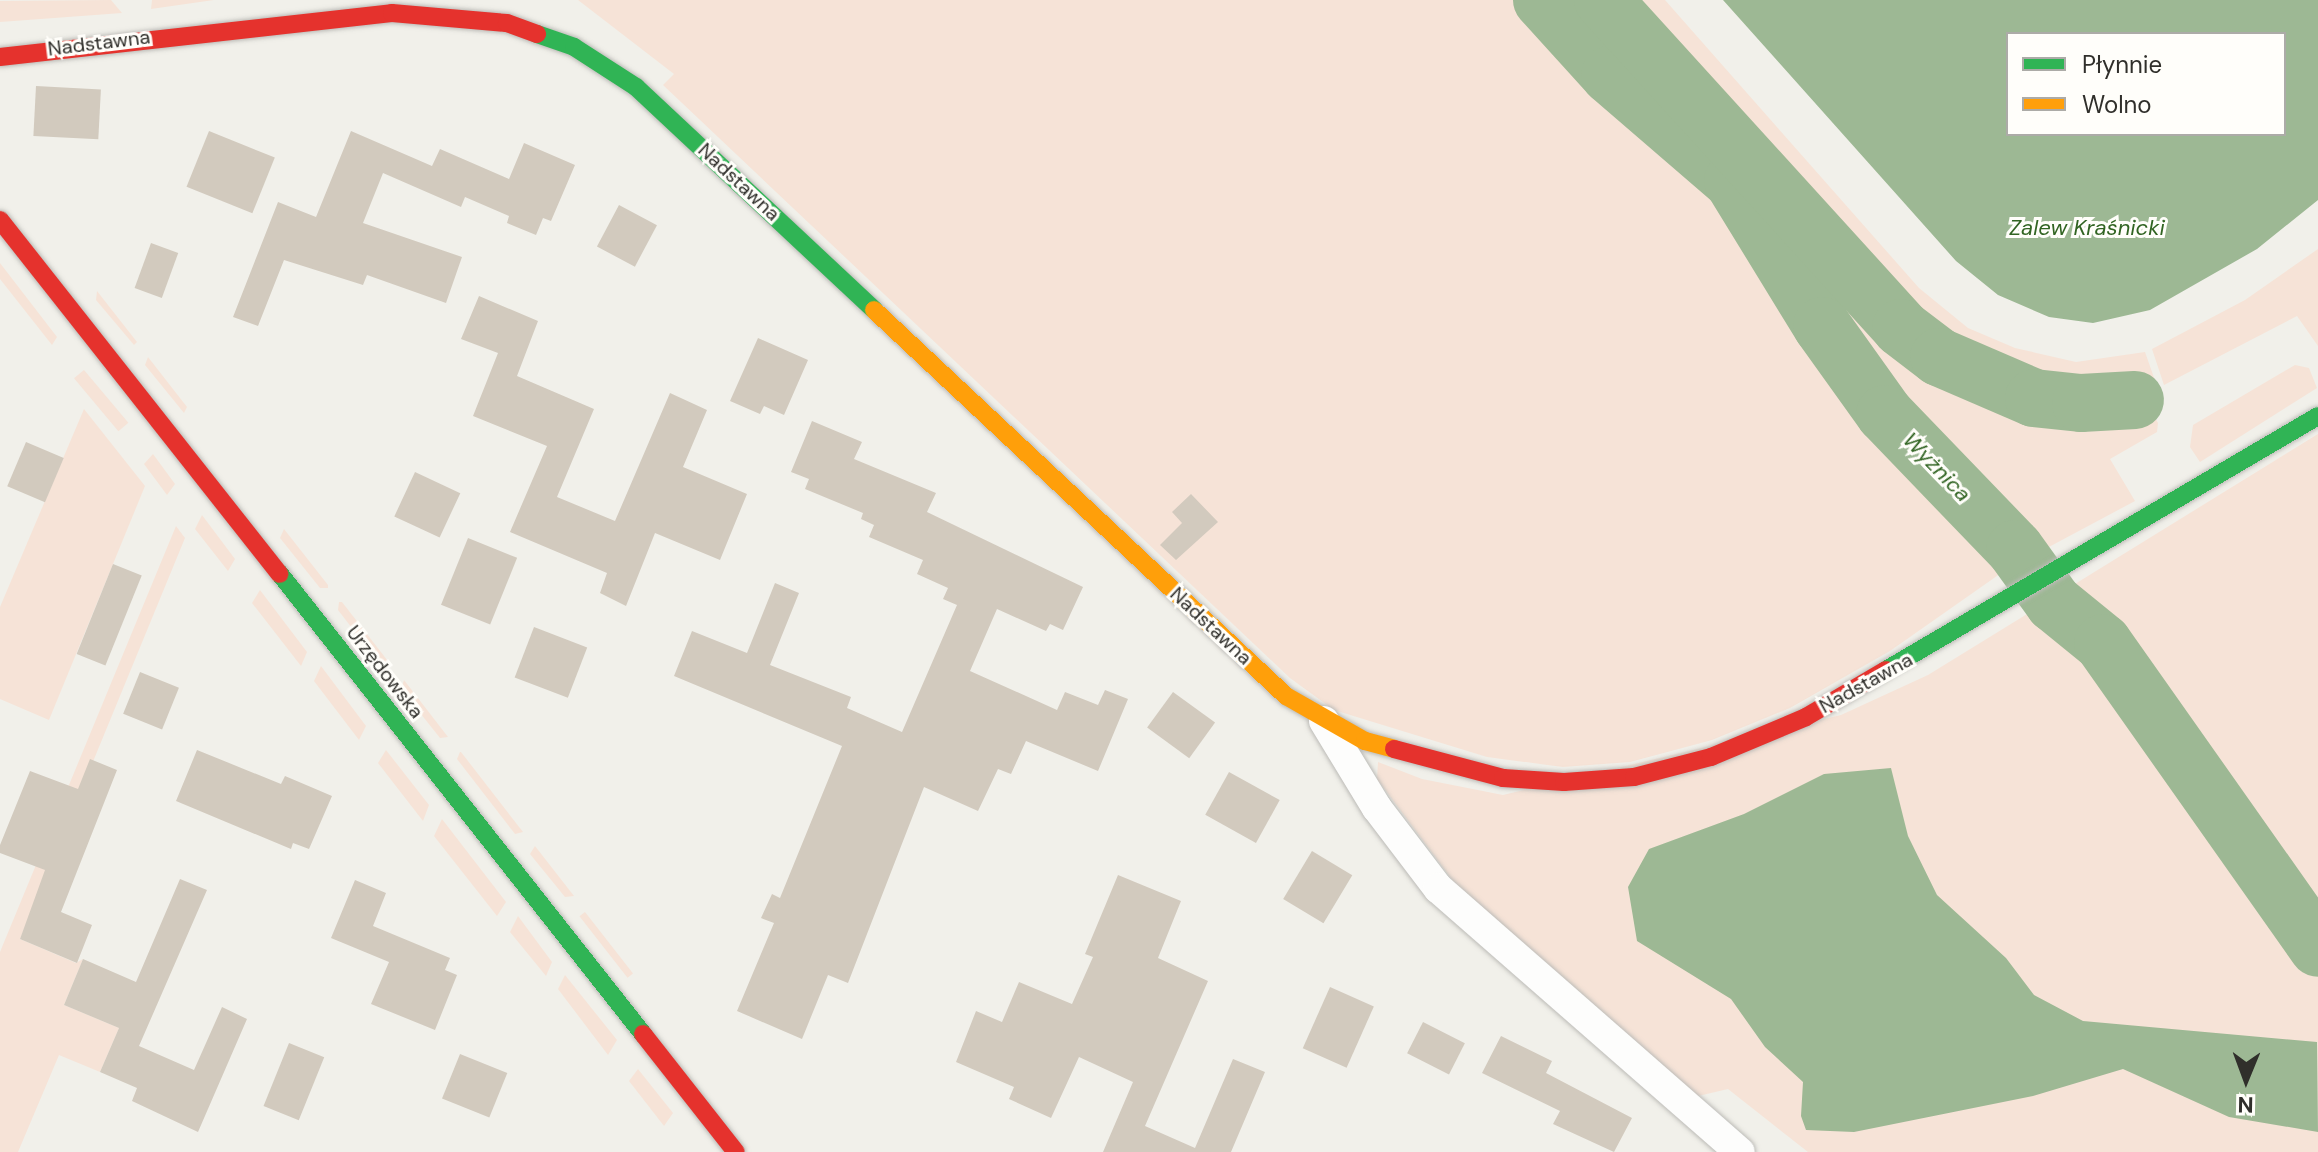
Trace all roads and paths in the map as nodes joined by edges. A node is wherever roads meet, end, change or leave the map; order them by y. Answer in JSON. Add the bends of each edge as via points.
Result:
{"nodes":[{"id":1,"x":0,"y":57,"type":"edge"},
{"id":2,"x":0,"y":220,"type":"edge"},
{"id":3,"x":2318,"y":416,"type":"edge"},
{"id":4,"x":1324,"y":721,"type":"junction"},
{"id":5,"x":736,"y":1152,"type":"edge"},
{"id":6,"x":1740,"y":1152,"type":"edge"}],
"edges":[{"from":1,"to":4,"type":"street","name":"Nadstawna","via":[[392,13],[507,23],[574,47],[636,87],[1286,696]]},
{"from":2,"to":5,"type":"street","name":"Urzędowska"},
{"from":3,"to":4,"type":"street","name":"Nadstawna","via":[[1958,632],[1792,723],[1711,757],[1634,777],[1551,782],[1503,778],[1415,758]]},
{"from":4,"to":6,"type":"street","name":"Nadstawna","via":[[1377,808],[1438,888]]}]}
